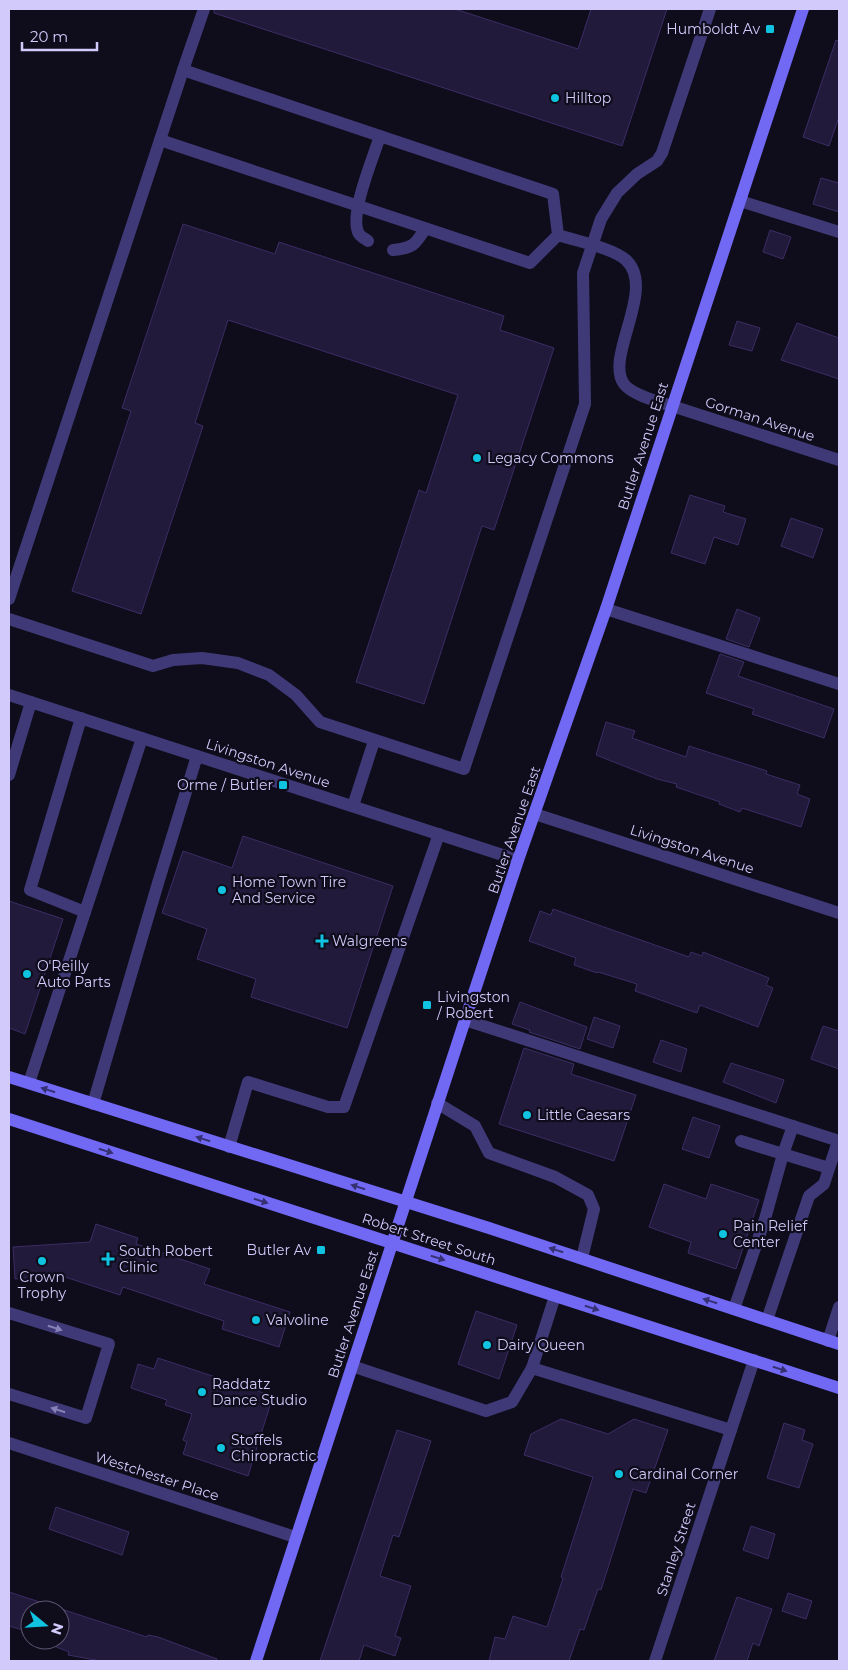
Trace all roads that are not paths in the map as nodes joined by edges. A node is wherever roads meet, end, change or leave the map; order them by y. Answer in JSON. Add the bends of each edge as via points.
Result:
{"nodes":[{"id":1,"x":204,"y":9,"type":"edge"},
{"id":2,"x":710,"y":9,"type":"edge"},
{"id":3,"x":803,"y":9,"type":"edge"},
{"id":4,"x":183,"y":70,"type":"junction"},
{"id":5,"x":380,"y":136,"type":"junction"},
{"id":6,"x":160,"y":140,"type":"junction"},
{"id":7,"x":740,"y":201,"type":"junction"},
{"id":8,"x":357,"y":206,"type":"junction"},
{"id":9,"x":425,"y":229,"type":"junction"},
{"id":10,"x":839,"y":232,"type":"edge"},
{"id":11,"x":558,"y":235,"type":"junction"},
{"id":12,"x":368,"y":241,"type":"dead end"},
{"id":13,"x":592,"y":246,"type":"junction"},
{"id":14,"x":393,"y":250,"type":"dead end"},
{"id":15,"x":672,"y":406,"type":"junction"},
{"id":16,"x":839,"y":460,"type":"edge"},
{"id":17,"x":9,"y":600,"type":"edge"},
{"id":18,"x":606,"y":609,"type":"junction"},
{"id":19,"x":9,"y":619,"type":"edge"},
{"id":20,"x":839,"y":684,"type":"edge"},
{"id":21,"x":9,"y":695,"type":"edge"},
{"id":22,"x":31,"y":702,"type":"junction"},
{"id":23,"x":81,"y":718,"type":"junction"},
{"id":24,"x":142,"y":738,"type":"junction"},
{"id":25,"x":374,"y":741,"type":"junction"},
{"id":26,"x":197,"y":756,"type":"junction"},
{"id":27,"x":9,"y":775,"type":"edge"},
{"id":28,"x":353,"y":806,"type":"junction"},
{"id":29,"x":535,"y":814,"type":"junction"},
{"id":30,"x":439,"y":834,"type":"junction"},
{"id":31,"x":518,"y":860,"type":"junction"},
{"id":32,"x":85,"y":912,"type":"junction"},
{"id":33,"x":839,"y":913,"type":"edge"},
{"id":34,"x":465,"y":1020,"type":"junction"},
{"id":35,"x":9,"y":1077,"type":"edge"},
{"id":36,"x":29,"y":1083,"type":"junction"},
{"id":37,"x":437,"y":1103,"type":"junction"},
{"id":38,"x":93,"y":1104,"type":"junction"},
{"id":39,"x":9,"y":1119,"type":"edge"},
{"id":40,"x":793,"y":1126,"type":"junction"},
{"id":41,"x":741,"y":1141,"type":"dead end"},
{"id":42,"x":838,"y":1141,"type":"edge"},
{"id":43,"x":229,"y":1147,"type":"junction"},
{"id":44,"x":783,"y":1154,"type":"junction"},
{"id":45,"x":829,"y":1168,"type":"junction"},
{"id":46,"x":405,"y":1202,"type":"junction"},
{"id":47,"x":391,"y":1243,"type":"junction"},
{"id":48,"x":582,"y":1258,"type":"junction"},
{"id":49,"x":555,"y":1296,"type":"junction"},
{"id":50,"x":839,"y":1307,"type":"edge"},
{"id":51,"x":734,"y":1309,"type":"junction"},
{"id":52,"x":9,"y":1313,"type":"edge"},
{"id":53,"x":767,"y":1320,"type":"junction"},
{"id":54,"x":834,"y":1342,"type":"edge"},
{"id":55,"x":754,"y":1360,"type":"junction"},
{"id":56,"x":352,"y":1366,"type":"junction"},
{"id":57,"x":532,"y":1368,"type":"junction"},
{"id":58,"x":839,"y":1388,"type":"edge"},
{"id":59,"x":9,"y":1394,"type":"edge"},
{"id":60,"x":731,"y":1430,"type":"junction"},
{"id":61,"x":9,"y":1443,"type":"edge"},
{"id":62,"x":296,"y":1537,"type":"junction"},
{"id":63,"x":256,"y":1661,"type":"edge"},
{"id":64,"x":655,"y":1661,"type":"edge"}],
"edges":[{"from":1,"to":4,"type":"street"},
{"from":2,"to":13,"type":"street","via":[[662,153],[657,161],[617,193],[600,219]]},
{"from":3,"to":7,"type":"street","name":"Butler Avenue East"},
{"from":4,"to":5,"type":"street"},
{"from":4,"to":6,"type":"street"},
{"from":5,"to":8,"type":"street"},
{"from":5,"to":11,"type":"street","via":[[553,194]]},
{"from":6,"to":8,"type":"street"},
{"from":6,"to":17,"type":"street"},
{"from":7,"to":10,"type":"street"},
{"from":7,"to":15,"type":"street","name":"Butler Avenue East"},
{"from":8,"to":9,"type":"street"},
{"from":8,"to":12,"type":"street","via":[[355,219],[359,234]]},
{"from":9,"to":11,"type":"street","via":[[530,263]]},
{"from":9,"to":14,"type":"street","via":[[407,249]]},
{"from":11,"to":13,"type":"street"},
{"from":13,"to":15,"type":"street","name":"Gorman Avenue","via":[[626,260],[635,273],[636,291],[619,367],[623,384],[632,392]]},
{"from":13,"to":25,"type":"street","via":[[583,273],[585,404],[464,769]]},
{"from":15,"to":16,"type":"street","name":"Gorman Avenue"},
{"from":15,"to":18,"type":"street","name":"Butler Avenue East"},
{"from":18,"to":20,"type":"street"},
{"from":18,"to":29,"type":"street","name":"Butler Avenue East"},
{"from":19,"to":25,"type":"street","via":[[153,666],[173,660],[202,658],[238,663],[269,676],[296,694],[320,722]]},
{"from":21,"to":22,"type":"street","name":"Livingston Avenue"},
{"from":22,"to":23,"type":"street","name":"Livingston Avenue"},
{"from":22,"to":27,"type":"street"},
{"from":23,"to":24,"type":"street","name":"Livingston Avenue"},
{"from":23,"to":32,"type":"street","via":[[30,890]]},
{"from":24,"to":26,"type":"street","name":"Livingston Avenue"},
{"from":24,"to":32,"type":"street"},
{"from":25,"to":28,"type":"street"},
{"from":26,"to":28,"type":"street","name":"Livingston Avenue"},
{"from":26,"to":38,"type":"street"},
{"from":28,"to":30,"type":"street","name":"Livingston Avenue"},
{"from":29,"to":31,"type":"street","name":"Butler Avenue East"},
{"from":29,"to":33,"type":"street","name":"Livingston Avenue"},
{"from":30,"to":31,"type":"street","name":"Livingston Avenue"},
{"from":30,"to":43,"type":"street","via":[[344,1107],[328,1107],[248,1082]]},
{"from":31,"to":34,"type":"street","name":"Butler Avenue East"},
{"from":32,"to":36,"type":"street"},
{"from":34,"to":37,"type":"street","name":"Butler Avenue East"},
{"from":34,"to":40,"type":"street"},
{"from":35,"to":36,"type":"street","name":"Robert Street South"},
{"from":38,"to":36,"type":"street","name":"Robert Street South","one_way":true},
{"from":37,"to":46,"type":"street","name":"Butler Avenue East"},
{"from":37,"to":48,"type":"street","via":[[475,1126],[489,1153],[555,1177],[588,1195],[594,1209]]},
{"from":43,"to":38,"type":"street","name":"Robert Street South","one_way":true},
{"from":39,"to":47,"type":"street","name":"Robert Street South","one_way":true},
{"from":40,"to":42,"type":"street"},
{"from":40,"to":44,"type":"street"},
{"from":41,"to":44,"type":"street"},
{"from":42,"to":45,"type":"street"},
{"from":46,"to":43,"type":"street","name":"Robert Street South","one_way":true},
{"from":44,"to":45,"type":"street"},
{"from":44,"to":51,"type":"street"},
{"from":45,"to":53,"type":"street","via":[[824,1184],[809,1196]]},
{"from":46,"to":47,"type":"street","name":"Butler Avenue East"},
{"from":48,"to":46,"type":"street","name":"Robert Street South","one_way":true},
{"from":47,"to":49,"type":"street","name":"Robert Street South","one_way":true},
{"from":47,"to":56,"type":"street","name":"Butler Avenue East"},
{"from":51,"to":48,"type":"street","name":"Robert Street South","one_way":true},
{"from":49,"to":55,"type":"street","name":"Robert Street South","one_way":true},
{"from":49,"to":57,"type":"street"},
{"from":50,"to":54,"type":"street"},
{"from":51,"to":53,"type":"street","name":"Robert Street South"},
{"from":52,"to":59,"type":"street","one_way":true,"via":[[109,1344],[86,1418]]},
{"from":53,"to":54,"type":"street","name":"Robert Street South"},
{"from":55,"to":58,"type":"street","name":"Robert Street South","one_way":true},
{"from":55,"to":60,"type":"street","name":"Stanley Street"},
{"from":56,"to":57,"type":"street","via":[[486,1411],[512,1402]]},
{"from":56,"to":62,"type":"street","name":"Butler Avenue East"},
{"from":57,"to":60,"type":"street"},
{"from":60,"to":64,"type":"street","name":"Stanley Street"},
{"from":61,"to":62,"type":"street","name":"Westchester Place"},
{"from":62,"to":63,"type":"street","name":"Butler Avenue East"}]}
